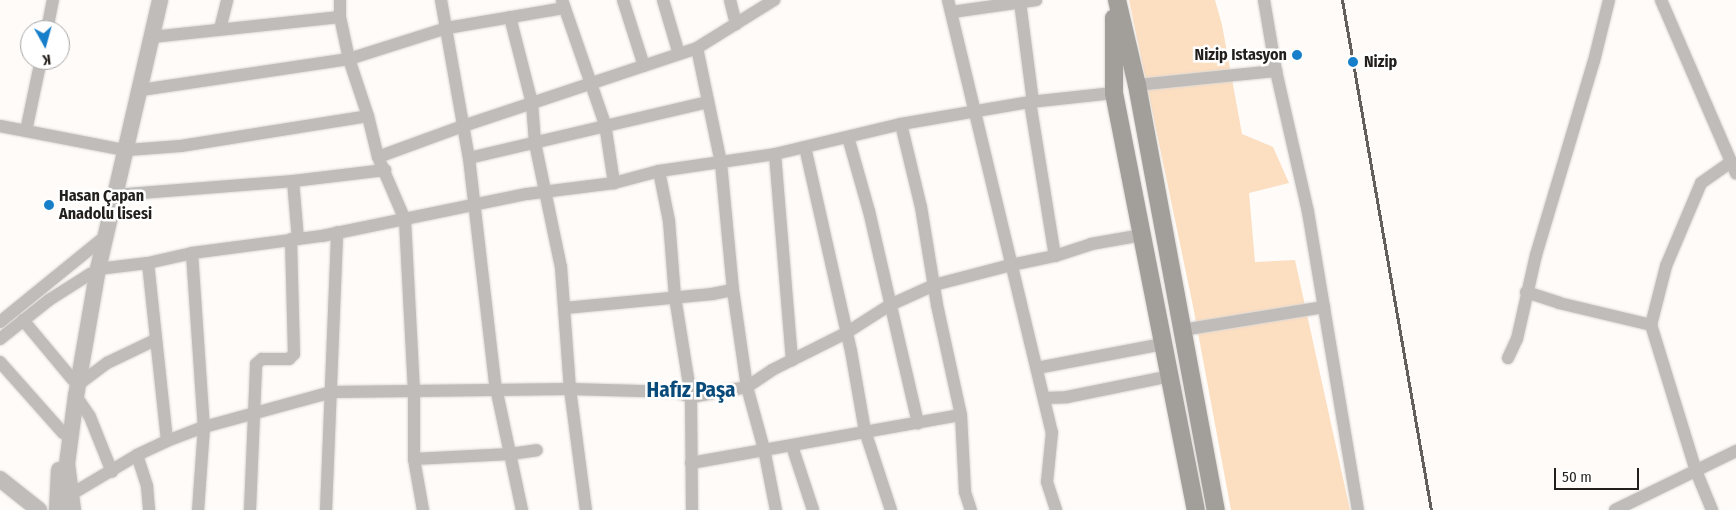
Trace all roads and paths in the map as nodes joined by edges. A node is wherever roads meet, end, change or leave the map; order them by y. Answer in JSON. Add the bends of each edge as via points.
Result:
{"nodes":[{"id":1,"x":53,"y":0,"type":"edge"},
{"id":2,"x":150,"y":0,"type":"edge"},
{"id":3,"x":160,"y":0,"type":"edge"},
{"id":4,"x":227,"y":0,"type":"edge"},
{"id":5,"x":340,"y":0,"type":"edge"},
{"id":6,"x":441,"y":0,"type":"edge"},
{"id":7,"x":623,"y":0,"type":"edge"},
{"id":8,"x":663,"y":0,"type":"edge"},
{"id":9,"x":730,"y":0,"type":"edge"},
{"id":10,"x":774,"y":0,"type":"edge"},
{"id":11,"x":1036,"y":0,"type":"edge"},
{"id":12,"x":1116,"y":0,"type":"edge"},
{"id":13,"x":1264,"y":0,"type":"edge"},
{"id":14,"x":1609,"y":0,"type":"edge"},
{"id":15,"x":1661,"y":0,"type":"edge"},
{"id":16,"x":1021,"y":1,"type":"edge"},
{"id":17,"x":563,"y":4,"type":"edge"},
{"id":18,"x":950,"y":6,"type":"edge"},
{"id":19,"x":340,"y":17,"type":"junction"},
{"id":20,"x":510,"y":17,"type":"junction"},
{"id":21,"x":49,"y":20,"type":"edge"},
{"id":22,"x":736,"y":24,"type":"junction"},
{"id":23,"x":447,"y":28,"type":"junction"},
{"id":24,"x":220,"y":29,"type":"junction"},
{"id":25,"x":152,"y":36,"type":"junction"},
{"id":26,"x":697,"y":48,"type":"junction"},
{"id":27,"x":679,"y":54,"type":"junction"},
{"id":28,"x":349,"y":59,"type":"junction"},
{"id":29,"x":644,"y":66,"type":"junction"},
{"id":30,"x":39,"y":70,"type":"edge"},
{"id":31,"x":1276,"y":71,"type":"junction"},
{"id":32,"x":592,"y":83,"type":"junction"},
{"id":33,"x":1136,"y":86,"type":"junction"},
{"id":34,"x":141,"y":90,"type":"junction"},
{"id":35,"x":1114,"y":93,"type":"junction"},
{"id":36,"x":708,"y":102,"type":"junction"},
{"id":37,"x":1031,"y":102,"type":"junction"},
{"id":38,"x":532,"y":103,"type":"junction"},
{"id":39,"x":976,"y":111,"type":"junction"},
{"id":40,"x":368,"y":116,"type":"junction"},
{"id":41,"x":605,"y":124,"type":"junction"},
{"id":42,"x":901,"y":124,"type":"junction"},
{"id":43,"x":0,"y":126,"type":"edge"},
{"id":44,"x":463,"y":126,"type":"junction"},
{"id":45,"x":26,"y":131,"type":"junction"},
{"id":46,"x":848,"y":136,"type":"junction"},
{"id":47,"x":535,"y":143,"type":"junction"},
{"id":48,"x":805,"y":147,"type":"junction"},
{"id":49,"x":124,"y":149,"type":"junction"},
{"id":50,"x":775,"y":154,"type":"junction"},
{"id":51,"x":378,"y":157,"type":"junction"},
{"id":52,"x":469,"y":158,"type":"junction"},
{"id":53,"x":721,"y":163,"type":"junction"},
{"id":54,"x":1733,"y":167,"type":"edge"},
{"id":55,"x":385,"y":170,"type":"junction"},
{"id":56,"x":659,"y":171,"type":"junction"},
{"id":57,"x":293,"y":181,"type":"junction"},
{"id":58,"x":614,"y":183,"type":"junction"},
{"id":59,"x":545,"y":194,"type":"junction"},
{"id":60,"x":115,"y":195,"type":"junction"},
{"id":61,"x":476,"y":206,"type":"junction"},
{"id":62,"x":405,"y":220,"type":"junction"},
{"id":63,"x":337,"y":232,"type":"junction"},
{"id":64,"x":1142,"y":235,"type":"junction"},
{"id":65,"x":102,"y":239,"type":"junction"},
{"id":66,"x":294,"y":239,"type":"junction"},
{"id":67,"x":192,"y":253,"type":"junction"},
{"id":68,"x":1054,"y":256,"type":"junction"},
{"id":69,"x":148,"y":263,"type":"junction"},
{"id":70,"x":1011,"y":265,"type":"junction"},
{"id":71,"x":94,"y":271,"type":"junction"},
{"id":72,"x":934,"y":285,"type":"junction"},
{"id":73,"x":733,"y":290,"type":"junction"},
{"id":74,"x":1526,"y":292,"type":"junction"},
{"id":75,"x":675,"y":296,"type":"junction"},
{"id":76,"x":890,"y":305,"type":"junction"},
{"id":77,"x":1324,"y":307,"type":"junction"},
{"id":78,"x":565,"y":308,"type":"junction"},
{"id":79,"x":23,"y":320,"type":"junction"},
{"id":80,"x":0,"y":322,"type":"edge"},
{"id":81,"x":1652,"y":325,"type":"junction"},
{"id":82,"x":1182,"y":330,"type":"junction"},
{"id":83,"x":846,"y":333,"type":"junction"},
{"id":84,"x":0,"y":338,"type":"edge"},
{"id":85,"x":155,"y":340,"type":"junction"},
{"id":86,"x":1163,"y":344,"type":"junction"},
{"id":87,"x":1508,"y":358,"type":"dead end"},
{"id":88,"x":792,"y":360,"type":"junction"},
{"id":89,"x":0,"y":362,"type":"edge"},
{"id":90,"x":1037,"y":368,"type":"junction"},
{"id":91,"x":1170,"y":376,"type":"junction"},
{"id":92,"x":76,"y":387,"type":"junction"},
{"id":93,"x":747,"y":387,"type":"junction"},
{"id":94,"x":414,"y":389,"type":"junction"},
{"id":95,"x":570,"y":389,"type":"junction"},
{"id":96,"x":498,"y":390,"type":"junction"},
{"id":97,"x":332,"y":392,"type":"junction"},
{"id":98,"x":691,"y":397,"type":"junction"},
{"id":99,"x":1044,"y":398,"type":"junction"},
{"id":100,"x":254,"y":412,"type":"junction"},
{"id":101,"x":962,"y":414,"type":"junction"},
{"id":102,"x":918,"y":422,"type":"junction"},
{"id":103,"x":204,"y":427,"type":"junction"},
{"id":104,"x":865,"y":431,"type":"junction"},
{"id":105,"x":62,"y":433,"type":"junction"},
{"id":106,"x":167,"y":441,"type":"junction"},
{"id":107,"x":792,"y":446,"type":"junction"},
{"id":108,"x":764,"y":449,"type":"junction"},
{"id":109,"x":537,"y":450,"type":"dead end"},
{"id":110,"x":1736,"y":452,"type":"edge"},
{"id":111,"x":510,"y":454,"type":"junction"},
{"id":112,"x":137,"y":455,"type":"junction"},
{"id":113,"x":414,"y":459,"type":"junction"},
{"id":114,"x":691,"y":463,"type":"junction"},
{"id":115,"x":1696,"y":471,"type":"junction"},
{"id":116,"x":112,"y":472,"type":"junction"},
{"id":117,"x":0,"y":479,"type":"edge"},
{"id":118,"x":71,"y":502,"type":"edge"},
{"id":119,"x":39,"y":510,"type":"edge"},
{"id":120,"x":57,"y":510,"type":"edge"},
{"id":121,"x":149,"y":510,"type":"edge"},
{"id":122,"x":198,"y":510,"type":"edge"},
{"id":123,"x":250,"y":510,"type":"edge"},
{"id":124,"x":326,"y":510,"type":"edge"},
{"id":125,"x":423,"y":510,"type":"edge"},
{"id":126,"x":522,"y":510,"type":"edge"},
{"id":127,"x":586,"y":510,"type":"edge"},
{"id":128,"x":692,"y":510,"type":"edge"},
{"id":129,"x":776,"y":510,"type":"edge"},
{"id":130,"x":813,"y":510,"type":"edge"},
{"id":131,"x":891,"y":510,"type":"edge"},
{"id":132,"x":970,"y":510,"type":"edge"},
{"id":133,"x":1056,"y":510,"type":"edge"},
{"id":134,"x":1196,"y":510,"type":"edge"},
{"id":135,"x":1216,"y":510,"type":"edge"},
{"id":136,"x":1358,"y":510,"type":"edge"},
{"id":137,"x":1615,"y":510,"type":"edge"},
{"id":138,"x":1712,"y":510,"type":"edge"}],
"edges":[{"from":1,"to":21,"type":"street"},
{"from":2,"to":49,"type":"street"},
{"from":3,"to":25,"type":"street"},
{"from":4,"to":24,"type":"street"},
{"from":5,"to":19,"type":"street"},
{"from":6,"to":23,"type":"street"},
{"from":7,"to":29,"type":"street"},
{"from":8,"to":27,"type":"street"},
{"from":9,"to":22,"type":"street"},
{"from":10,"to":22,"type":"street"},
{"from":11,"to":16,"type":"street"},
{"from":12,"to":33,"type":"main road"},
{"from":12,"to":35,"type":"main road"},
{"from":13,"to":31,"type":"street"},
{"from":14,"to":74,"type":"street"},
{"from":15,"to":54,"type":"street"},
{"from":16,"to":18,"type":"street"},
{"from":16,"to":37,"type":"street"},
{"from":17,"to":20,"type":"street"},
{"from":17,"to":32,"type":"street"},
{"from":18,"to":39,"type":"street"},
{"from":19,"to":24,"type":"street"},
{"from":19,"to":28,"type":"street"},
{"from":20,"to":23,"type":"street"},
{"from":20,"to":38,"type":"street"},
{"from":22,"to":26,"type":"street"},
{"from":23,"to":28,"type":"street"},
{"from":23,"to":44,"type":"street"},
{"from":24,"to":25,"type":"street"},
{"from":25,"to":34,"type":"street"},
{"from":26,"to":27,"type":"street"},
{"from":26,"to":36,"type":"street"},
{"from":27,"to":29,"type":"street"},
{"from":28,"to":34,"type":"street"},
{"from":28,"to":40,"type":"street"},
{"from":29,"to":32,"type":"street"},
{"from":30,"to":45,"type":"street"},
{"from":31,"to":33,"type":"street"},
{"from":31,"to":77,"type":"street","via":[[1308,212]]},
{"from":32,"to":38,"type":"street"},
{"from":32,"to":41,"type":"street"},
{"from":33,"to":82,"type":"main road"},
{"from":34,"to":49,"type":"street"},
{"from":35,"to":37,"type":"street"},
{"from":35,"to":64,"type":"main road"},
{"from":36,"to":41,"type":"street"},
{"from":36,"to":53,"type":"street"},
{"from":37,"to":39,"type":"street"},
{"from":37,"to":68,"type":"street"},
{"from":38,"to":44,"type":"street"},
{"from":38,"to":47,"type":"street"},
{"from":39,"to":42,"type":"street"},
{"from":39,"to":70,"type":"street"},
{"from":40,"to":49,"type":"street","via":[[181,146]]},
{"from":40,"to":51,"type":"street"},
{"from":41,"to":47,"type":"street"},
{"from":41,"to":58,"type":"street"},
{"from":42,"to":46,"type":"street"},
{"from":42,"to":72,"type":"street","via":[[921,207]]},
{"from":43,"to":45,"type":"street"},
{"from":44,"to":51,"type":"street"},
{"from":44,"to":52,"type":"street"},
{"from":45,"to":49,"type":"street"},
{"from":46,"to":48,"type":"street"},
{"from":46,"to":76,"type":"street"},
{"from":47,"to":52,"type":"street"},
{"from":47,"to":59,"type":"street"},
{"from":48,"to":50,"type":"street"},
{"from":48,"to":83,"type":"street"},
{"from":49,"to":60,"type":"street"},
{"from":49,"to":65,"type":"street"},
{"from":50,"to":53,"type":"street"},
{"from":50,"to":88,"type":"street"},
{"from":51,"to":55,"type":"street"},
{"from":52,"to":61,"type":"street"},
{"from":53,"to":56,"type":"street"},
{"from":53,"to":73,"type":"street"},
{"from":54,"to":81,"type":"street","via":[[1701,183],[1666,266]]},
{"from":55,"to":57,"type":"street"},
{"from":55,"to":62,"type":"street"},
{"from":56,"to":58,"type":"street"},
{"from":56,"to":75,"type":"street","via":[[669,221]]},
{"from":57,"to":60,"type":"street"},
{"from":57,"to":66,"type":"street"},
{"from":58,"to":59,"type":"street"},
{"from":59,"to":61,"type":"street","via":[[527,194]]},
{"from":59,"to":78,"type":"street","via":[[561,267]]},
{"from":60,"to":71,"type":"street"},
{"from":61,"to":62,"type":"street"},
{"from":61,"to":96,"type":"street"},
{"from":62,"to":63,"type":"street"},
{"from":62,"to":94,"type":"street"},
{"from":63,"to":66,"type":"street"},
{"from":63,"to":97,"type":"street"},
{"from":64,"to":68,"type":"street","via":[[1091,244]]},
{"from":64,"to":86,"type":"main road"},
{"from":65,"to":71,"type":"street"},
{"from":65,"to":80,"type":"street"},
{"from":66,"to":67,"type":"street"},
{"from":66,"to":100,"type":"street","via":[[294,354],[289,359],[259,360],[256,364]]},
{"from":67,"to":69,"type":"street"},
{"from":67,"to":103,"type":"street"},
{"from":68,"to":70,"type":"street"},
{"from":69,"to":71,"type":"street"},
{"from":69,"to":85,"type":"street"},
{"from":70,"to":72,"type":"street"},
{"from":70,"to":90,"type":"street"},
{"from":71,"to":79,"type":"street"},
{"from":71,"to":92,"type":"street"},
{"from":72,"to":76,"type":"street"},
{"from":72,"to":101,"type":"street"},
{"from":73,"to":75,"type":"street"},
{"from":73,"to":93,"type":"street"},
{"from":74,"to":81,"type":"street","via":[[1558,303]]},
{"from":74,"to":87,"type":"street","via":[[1517,339]]},
{"from":75,"to":78,"type":"street"},
{"from":75,"to":98,"type":"street"},
{"from":76,"to":83,"type":"street"},
{"from":76,"to":102,"type":"street"},
{"from":77,"to":82,"type":"street"},
{"from":77,"to":136,"type":"street"},
{"from":78,"to":95,"type":"street"},
{"from":79,"to":84,"type":"street"},
{"from":79,"to":92,"type":"street"},
{"from":81,"to":115,"type":"street"},
{"from":82,"to":135,"type":"main road"},
{"from":83,"to":88,"type":"street"},
{"from":83,"to":104,"type":"street"},
{"from":85,"to":92,"type":"street","via":[[107,363]]},
{"from":85,"to":106,"type":"street"},
{"from":86,"to":90,"type":"street"},
{"from":86,"to":91,"type":"main road"},
{"from":88,"to":93,"type":"street"},
{"from":89,"to":105,"type":"street"},
{"from":90,"to":99,"type":"street"},
{"from":91,"to":99,"type":"street","via":[[1067,397]]},
{"from":91,"to":134,"type":"main road"},
{"from":92,"to":105,"type":"street"},
{"from":92,"to":116,"type":"street"},
{"from":92,"to":118,"type":"street","via":[[67,464]]},
{"from":93,"to":98,"type":"street"},
{"from":93,"to":108,"type":"street"},
{"from":94,"to":96,"type":"street"},
{"from":94,"to":97,"type":"street"},
{"from":94,"to":113,"type":"street"},
{"from":95,"to":96,"type":"street"},
{"from":95,"to":98,"type":"street","via":[[676,392]]},
{"from":95,"to":127,"type":"street"},
{"from":96,"to":111,"type":"street"},
{"from":97,"to":100,"type":"street"},
{"from":97,"to":124,"type":"street"},
{"from":98,"to":114,"type":"street"},
{"from":99,"to":133,"type":"street","via":[[1052,432],[1047,482]]},
{"from":100,"to":103,"type":"street"},
{"from":100,"to":123,"type":"street"},
{"from":101,"to":102,"type":"street"},
{"from":101,"to":132,"type":"street","via":[[965,492]]},
{"from":102,"to":104,"type":"street"},
{"from":103,"to":106,"type":"street"},
{"from":103,"to":122,"type":"street"},
{"from":104,"to":107,"type":"street"},
{"from":104,"to":131,"type":"street"},
{"from":105,"to":120,"type":"street"},
{"from":106,"to":112,"type":"street"},
{"from":107,"to":108,"type":"street"},
{"from":107,"to":130,"type":"street"},
{"from":108,"to":114,"type":"street"},
{"from":108,"to":129,"type":"street"},
{"from":109,"to":111,"type":"street"},
{"from":110,"to":115,"type":"street"},
{"from":111,"to":113,"type":"street"},
{"from":111,"to":126,"type":"street"},
{"from":112,"to":116,"type":"street"},
{"from":112,"to":121,"type":"street","via":[[147,486]]},
{"from":113,"to":125,"type":"street"},
{"from":114,"to":128,"type":"street"},
{"from":115,"to":137,"type":"street"},
{"from":115,"to":138,"type":"street"},
{"from":116,"to":118,"type":"street"},
{"from":117,"to":119,"type":"street"}]}
